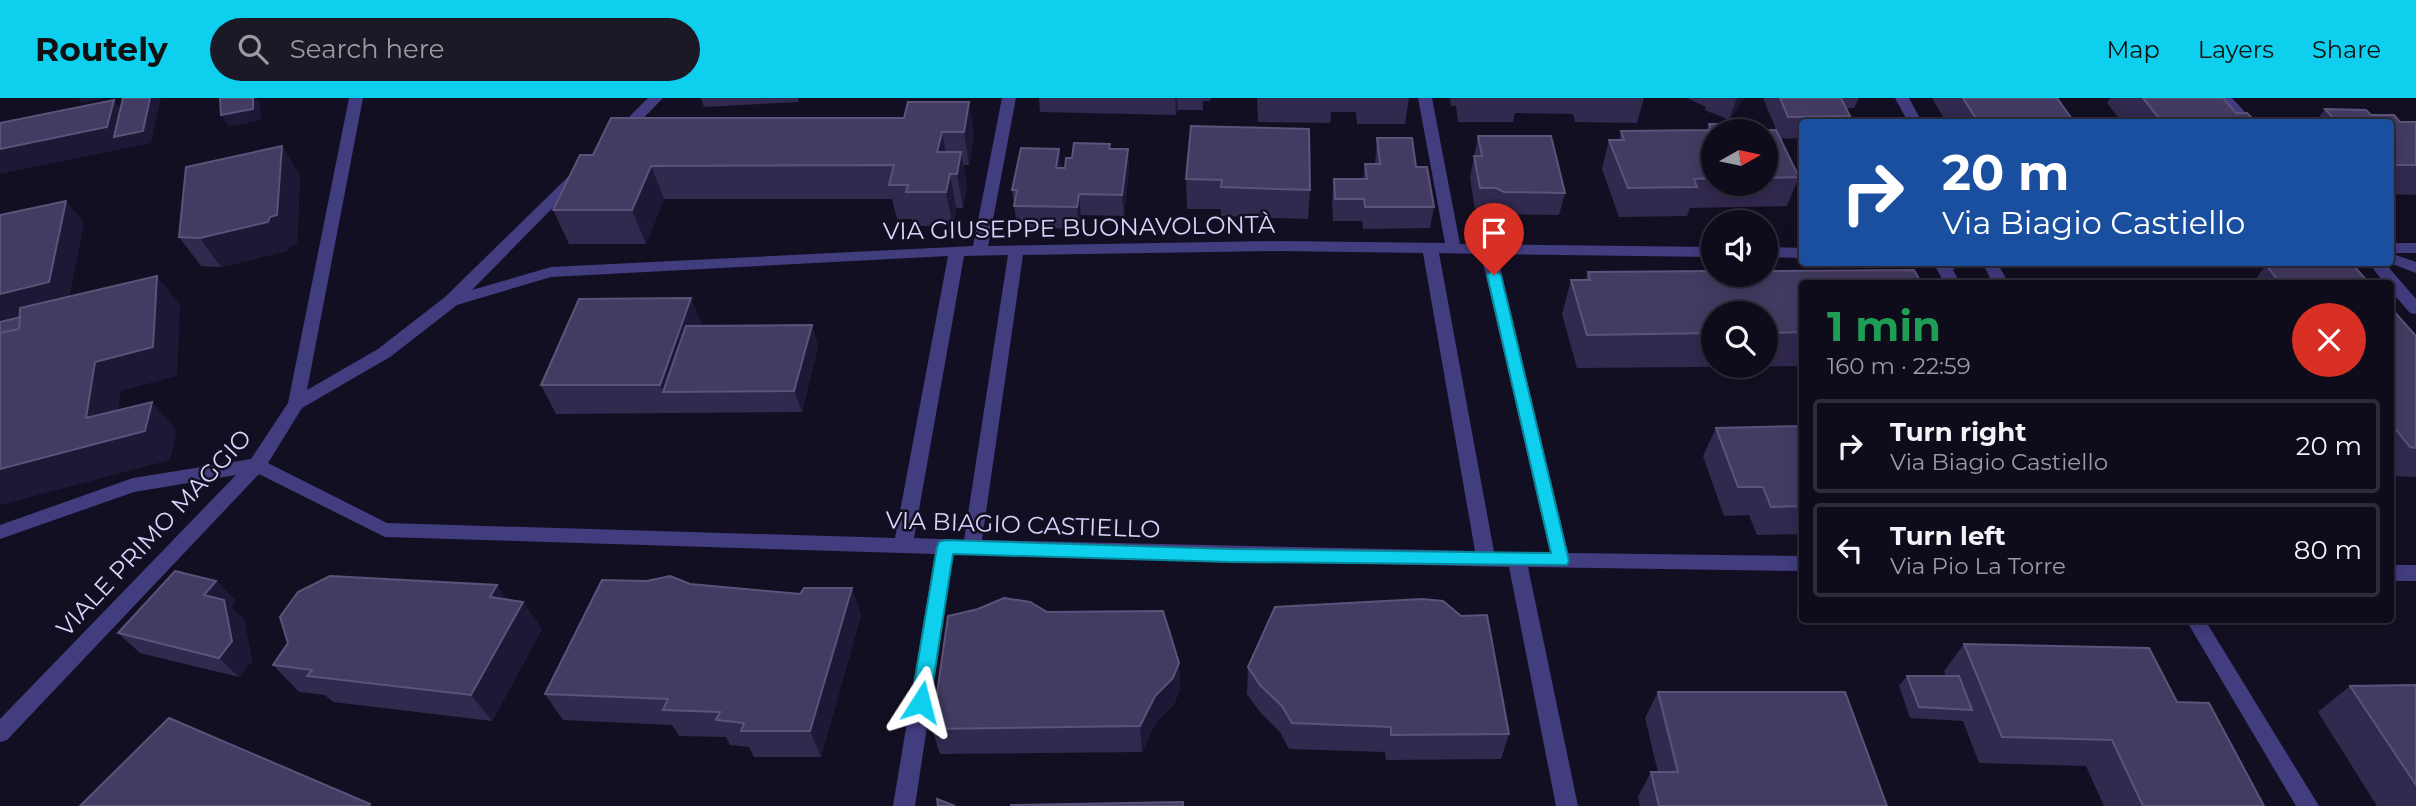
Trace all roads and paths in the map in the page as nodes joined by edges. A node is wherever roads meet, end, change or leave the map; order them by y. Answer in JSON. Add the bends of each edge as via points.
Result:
{"nodes":[{"id":1,"x":356,"y":98,"type":"edge"},
{"id":2,"x":656,"y":98,"type":"edge"},
{"id":3,"x":1009,"y":98,"type":"edge"},
{"id":4,"x":1425,"y":98,"type":"edge"},
{"id":5,"x":1902,"y":98,"type":"edge"},
{"id":6,"x":2225,"y":98,"type":"edge"},
{"id":7,"x":1913,"y":119,"type":"edge"},
{"id":8,"x":2245,"y":119,"type":"edge"},
{"id":9,"x":607,"y":147,"type":"edge"},
{"id":10,"x":587,"y":166,"type":"edge"},
{"id":11,"x":1430,"y":248,"type":"junction"},
{"id":12,"x":1452,"y":248,"type":"junction"},
{"id":13,"x":1488,"y":248,"type":"junction"},
{"id":14,"x":2394,"y":248,"type":"edge"},
{"id":15,"x":2416,"y":248,"type":"edge"},
{"id":16,"x":980,"y":250,"type":"junction"},
{"id":17,"x":1016,"y":250,"type":"junction"},
{"id":18,"x":957,"y":251,"type":"junction"},
{"id":19,"x":1701,"y":251,"type":"edge"},
{"id":20,"x":1778,"y":252,"type":"edge"},
{"id":21,"x":1799,"y":253,"type":"edge"},
{"id":22,"x":2394,"y":260,"type":"edge"},
{"id":23,"x":2378,"y":266,"type":"edge"},
{"id":24,"x":2416,"y":268,"type":"edge"},
{"id":25,"x":2391,"y":280,"type":"edge"},
{"id":26,"x":2394,"y":284,"type":"edge"},
{"id":27,"x":451,"y":300,"type":"junction"},
{"id":28,"x":2416,"y":309,"type":"edge"},
{"id":29,"x":296,"y":404,"type":"junction"},
{"id":30,"x":257,"y":465,"type":"junction"},
{"id":31,"x":0,"y":532,"type":"edge"},
{"id":32,"x":903,"y":546,"type":"junction"},
{"id":33,"x":945,"y":547,"type":"junction"},
{"id":34,"x":972,"y":548,"type":"junction"},
{"id":35,"x":1486,"y":559,"type":"junction"},
{"id":36,"x":1517,"y":560,"type":"junction"},
{"id":37,"x":1561,"y":561,"type":"junction"},
{"id":38,"x":1799,"y":564,"type":"edge"},
{"id":39,"x":2394,"y":573,"type":"edge"},
{"id":40,"x":2416,"y":573,"type":"edge"},
{"id":41,"x":2197,"y":623,"type":"edge"},
{"id":42,"x":0,"y":733,"type":"edge"},
{"id":43,"x":904,"y":806,"type":"edge"},
{"id":44,"x":1567,"y":806,"type":"edge"},
{"id":45,"x":2308,"y":806,"type":"edge"}],
"edges":[{"from":1,"to":29,"type":"street","name":"VIALE PRIMO MAGGIO"},
{"from":2,"to":9,"type":"street"},
{"from":3,"to":16,"type":"street"},
{"from":4,"to":12,"type":"street"},
{"from":5,"to":7,"type":"street"},
{"from":6,"to":8,"type":"street"},
{"from":10,"to":27,"type":"street"},
{"from":11,"to":12,"type":"street","name":"VIA GIUSEPPE BUONAVOLONTÀ"},
{"from":11,"to":17,"type":"street","name":"VIA GIUSEPPE BUONAVOLONTÀ"},
{"from":11,"to":35,"type":"street"},
{"from":12,"to":13,"type":"street","name":"VIA GIUSEPPE BUONAVOLONTÀ"},
{"from":13,"to":19,"type":"street","name":"VIA GIUSEPPE BUONAVOLONTÀ"},
{"from":13,"to":37,"type":"street"},
{"from":14,"to":15,"type":"street"},
{"from":16,"to":17,"type":"street","name":"VIA GIUSEPPE BUONAVOLONTÀ"},
{"from":16,"to":18,"type":"street","name":"VIA GIUSEPPE BUONAVOLONTÀ"},
{"from":17,"to":34,"type":"street"},
{"from":18,"to":27,"type":"street","name":"VIA GIUSEPPE BUONAVOLONTÀ","via":[[551,272]]},
{"from":18,"to":32,"type":"street"},
{"from":20,"to":21,"type":"street"},
{"from":22,"to":24,"type":"street"},
{"from":23,"to":25,"type":"street"},
{"from":26,"to":28,"type":"street"},
{"from":27,"to":29,"type":"street","via":[[384,354]]},
{"from":29,"to":30,"type":"street","name":"VIALE PRIMO MAGGIO"},
{"from":30,"to":31,"type":"street","via":[[133,485]]},
{"from":30,"to":32,"type":"street","name":"VIA BIAGIO CASTIELLO","via":[[386,530]]},
{"from":30,"to":42,"type":"street","name":"VIALE PRIMO MAGGIO"},
{"from":32,"to":33,"type":"street","name":"VIA BIAGIO CASTIELLO"},
{"from":33,"to":34,"type":"street","name":"VIA BIAGIO CASTIELLO"},
{"from":33,"to":43,"type":"street"},
{"from":34,"to":35,"type":"street","name":"VIA BIAGIO CASTIELLO"},
{"from":35,"to":36,"type":"street","name":"VIA BIAGIO CASTIELLO"},
{"from":36,"to":37,"type":"street","name":"VIA BIAGIO CASTIELLO"},
{"from":36,"to":44,"type":"street"},
{"from":37,"to":38,"type":"street","name":"VIA BIAGIO CASTIELLO"},
{"from":39,"to":40,"type":"street"},
{"from":41,"to":45,"type":"street"}]}
